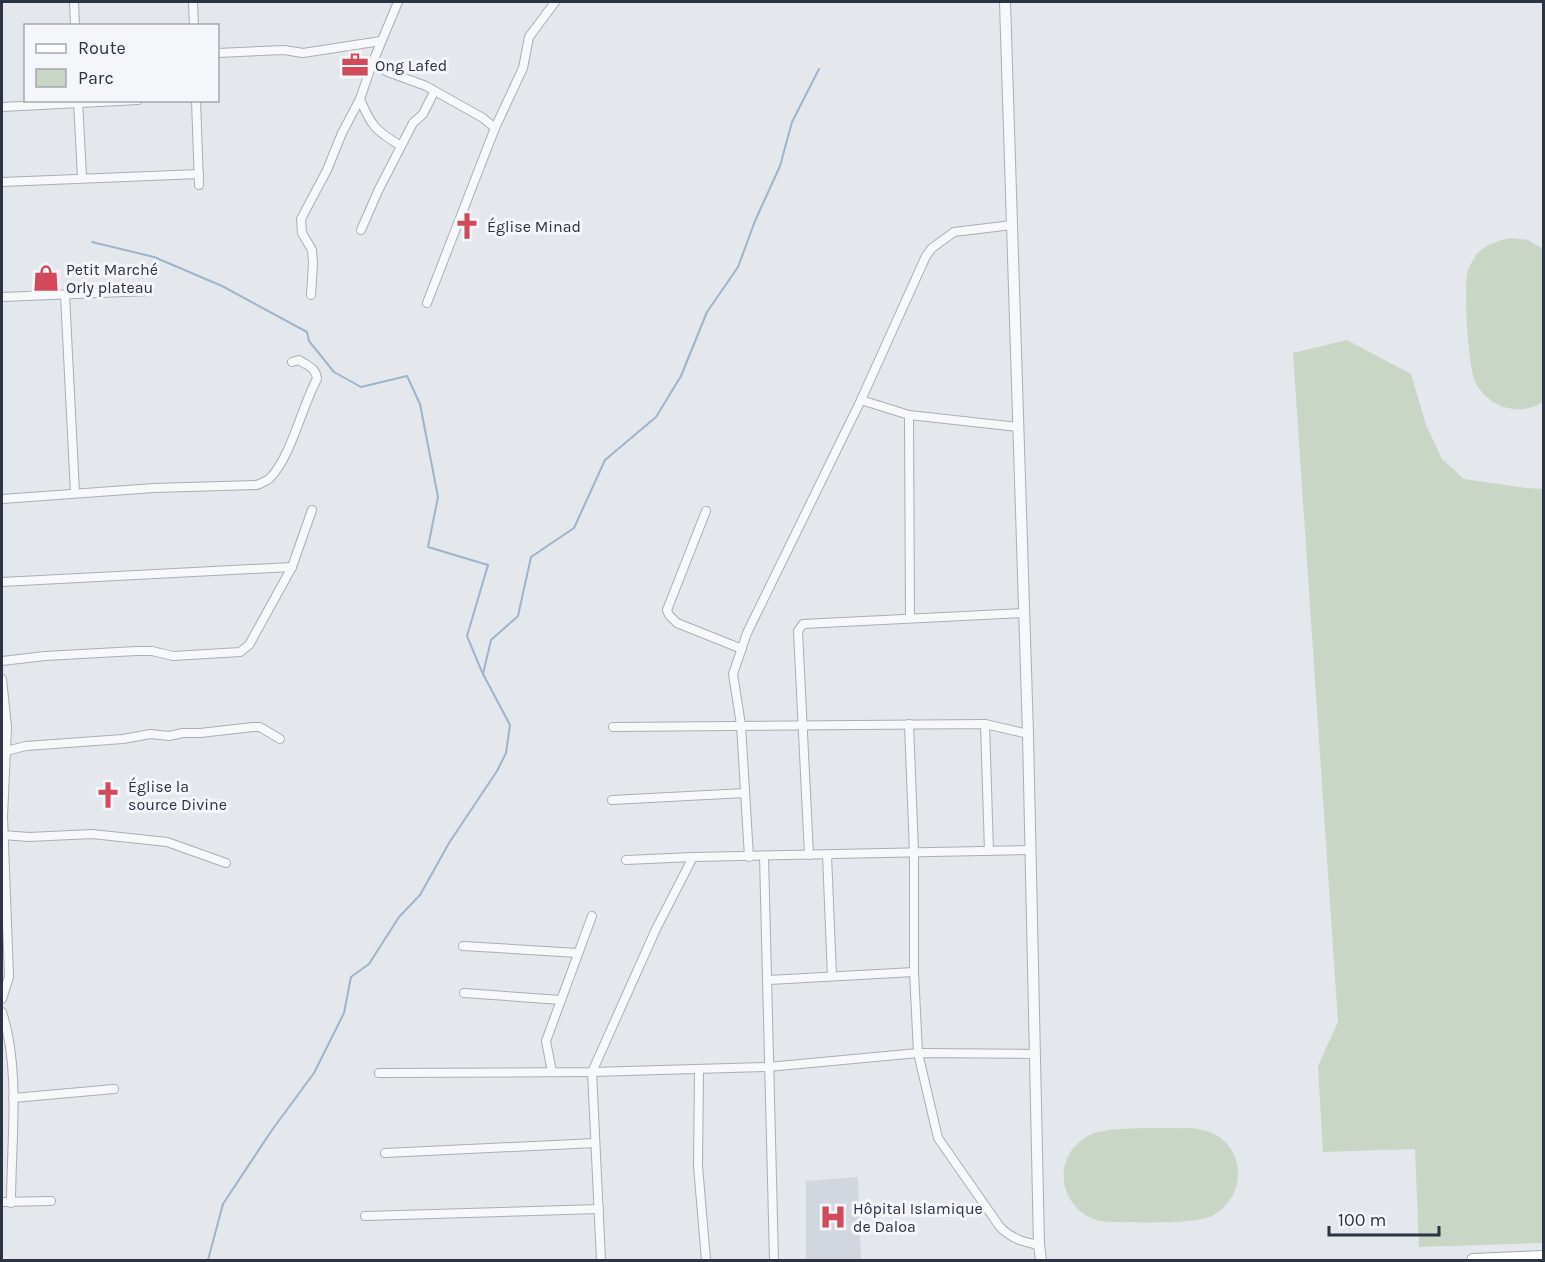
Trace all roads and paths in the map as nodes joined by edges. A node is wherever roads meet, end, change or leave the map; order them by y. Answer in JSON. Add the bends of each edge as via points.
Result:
{"nodes":[{"id":1,"x":74,"y":2,"type":"edge"},
{"id":2,"x":193,"y":2,"type":"edge"},
{"id":3,"x":398,"y":2,"type":"edge"},
{"id":4,"x":555,"y":2,"type":"edge"},
{"id":5,"x":1005,"y":2,"type":"edge"},
{"id":6,"x":75,"y":24,"type":"edge"},
{"id":7,"x":194,"y":24,"type":"edge"},
{"id":8,"x":381,"y":41,"type":"junction"},
{"id":9,"x":219,"y":53,"type":"edge"},
{"id":10,"x":372,"y":64,"type":"junction"},
{"id":11,"x":434,"y":92,"type":"junction"},
{"id":12,"x":360,"y":99,"type":"junction"},
{"id":13,"x":78,"y":102,"type":"edge"},
{"id":14,"x":196,"y":102,"type":"edge"},
{"id":15,"x":2,"y":107,"type":"edge"},
{"id":16,"x":495,"y":128,"type":"junction"},
{"id":17,"x":401,"y":146,"type":"junction"},
{"id":18,"x":199,"y":174,"type":"junction"},
{"id":19,"x":82,"y":177,"type":"junction"},
{"id":20,"x":2,"y":182,"type":"edge"},
{"id":21,"x":199,"y":184,"type":"dead end"},
{"id":22,"x":1012,"y":225,"type":"junction"},
{"id":23,"x":361,"y":230,"type":"dead end"},
{"id":24,"x":150,"y":291,"type":"dead end"},
{"id":25,"x":65,"y":295,"type":"junction"},
{"id":26,"x":311,"y":295,"type":"dead end"},
{"id":27,"x":2,"y":297,"type":"edge"},
{"id":28,"x":427,"y":303,"type":"dead end"},
{"id":29,"x":292,"y":362,"type":"dead end"},
{"id":30,"x":861,"y":400,"type":"junction"},
{"id":31,"x":909,"y":415,"type":"junction"},
{"id":32,"x":1018,"y":427,"type":"junction"},
{"id":33,"x":75,"y":493,"type":"junction"},
{"id":34,"x":2,"y":499,"type":"edge"},
{"id":35,"x":312,"y":510,"type":"dead end"},
{"id":36,"x":706,"y":511,"type":"dead end"},
{"id":37,"x":292,"y":567,"type":"junction"},
{"id":38,"x":2,"y":582,"type":"edge"},
{"id":39,"x":1024,"y":613,"type":"junction"},
{"id":40,"x":910,"y":618,"type":"junction"},
{"id":41,"x":742,"y":649,"type":"junction"},
{"id":42,"x":2,"y":661,"type":"edge"},
{"id":43,"x":2,"y":679,"type":"edge"},
{"id":44,"x":803,"y":724,"type":"junction"},
{"id":45,"x":909,"y":724,"type":"junction"},
{"id":46,"x":985,"y":724,"type":"junction"},
{"id":47,"x":741,"y":725,"type":"junction"},
{"id":48,"x":613,"y":727,"type":"dead end"},
{"id":49,"x":1028,"y":734,"type":"junction"},
{"id":50,"x":280,"y":739,"type":"dead end"},
{"id":51,"x":4,"y":752,"type":"edge"},
{"id":52,"x":745,"y":793,"type":"junction"},
{"id":53,"x":612,"y":800,"type":"dead end"},
{"id":54,"x":2,"y":835,"type":"edge"},
{"id":55,"x":1030,"y":850,"type":"junction"},
{"id":56,"x":989,"y":851,"type":"junction"},
{"id":57,"x":914,"y":852,"type":"junction"},
{"id":58,"x":809,"y":855,"type":"junction"},
{"id":59,"x":827,"y":855,"type":"junction"},
{"id":60,"x":764,"y":856,"type":"junction"},
{"id":61,"x":693,"y":857,"type":"junction"},
{"id":62,"x":749,"y":857,"type":"junction"},
{"id":63,"x":626,"y":860,"type":"dead end"},
{"id":64,"x":226,"y":863,"type":"dead end"},
{"id":65,"x":591,"y":916,"type":"dead end"},
{"id":66,"x":463,"y":946,"type":"dead end"},
{"id":67,"x":578,"y":953,"type":"junction"},
{"id":68,"x":914,"y":972,"type":"junction"},
{"id":69,"x":832,"y":975,"type":"junction"},
{"id":70,"x":769,"y":980,"type":"junction"},
{"id":71,"x":464,"y":993,"type":"dead end"},
{"id":72,"x":2,"y":999,"type":"edge"},
{"id":73,"x":561,"y":1000,"type":"junction"},
{"id":74,"x":2,"y":1012,"type":"edge"},
{"id":75,"x":918,"y":1053,"type":"junction"},
{"id":76,"x":1035,"y":1054,"type":"junction"},
{"id":77,"x":768,"y":1067,"type":"junction"},
{"id":78,"x":699,"y":1071,"type":"junction"},
{"id":79,"x":552,"y":1072,"type":"junction"},
{"id":80,"x":592,"y":1072,"type":"junction"},
{"id":81,"x":379,"y":1073,"type":"dead end"},
{"id":82,"x":114,"y":1089,"type":"dead end"},
{"id":83,"x":13,"y":1098,"type":"junction"},
{"id":84,"x":595,"y":1143,"type":"junction"},
{"id":85,"x":385,"y":1153,"type":"dead end"},
{"id":86,"x":51,"y":1201,"type":"dead end"},
{"id":87,"x":2,"y":1202,"type":"edge"},
{"id":88,"x":11,"y":1203,"type":"junction"},
{"id":89,"x":598,"y":1209,"type":"junction"},
{"id":90,"x":365,"y":1216,"type":"dead end"},
{"id":91,"x":1039,"y":1245,"type":"junction"},
{"id":92,"x":1544,"y":1257,"type":"edge"},
{"id":93,"x":601,"y":1260,"type":"edge"},
{"id":94,"x":706,"y":1260,"type":"edge"},
{"id":95,"x":774,"y":1260,"type":"edge"},
{"id":96,"x":1041,"y":1260,"type":"edge"},
{"id":97,"x":1473,"y":1260,"type":"edge"}],
"edges":[{"from":1,"to":6,"type":"street"},
{"from":2,"to":7,"type":"street"},
{"from":3,"to":8,"type":"street"},
{"from":4,"to":16,"type":"street","via":[[529,37],[523,68]]},
{"from":5,"to":22,"type":"street"},
{"from":8,"to":9,"type":"street","via":[[303,53]]},
{"from":8,"to":10,"type":"street"},
{"from":10,"to":11,"type":"street","via":[[417,81]]},
{"from":10,"to":12,"type":"street"},
{"from":11,"to":16,"type":"street"},
{"from":11,"to":17,"type":"street"},
{"from":12,"to":17,"type":"street","via":[[369,120],[381,134]]},
{"from":12,"to":26,"type":"street","via":[[301,219],[302,233],[312,250]]},
{"from":13,"to":15,"type":"street"},
{"from":13,"to":19,"type":"street"},
{"from":14,"to":18,"type":"street"},
{"from":16,"to":28,"type":"street"},
{"from":17,"to":23,"type":"street"},
{"from":18,"to":19,"type":"street"},
{"from":18,"to":21,"type":"street"},
{"from":19,"to":20,"type":"street"},
{"from":22,"to":30,"type":"street","via":[[954,232],[932,248]]},
{"from":22,"to":32,"type":"street"},
{"from":24,"to":25,"type":"street"},
{"from":25,"to":27,"type":"street"},
{"from":25,"to":33,"type":"street"},
{"from":29,"to":33,"type":"street","via":[[299,360],[311,367],[317,379],[286,452],[269,479],[257,485]]},
{"from":30,"to":31,"type":"street"},
{"from":30,"to":41,"type":"street"},
{"from":31,"to":32,"type":"street"},
{"from":31,"to":40,"type":"street"},
{"from":32,"to":39,"type":"street"},
{"from":33,"to":34,"type":"street"},
{"from":35,"to":37,"type":"street"},
{"from":36,"to":41,"type":"street","via":[[667,610],[677,623]]},
{"from":37,"to":38,"type":"street"},
{"from":37,"to":42,"type":"street","via":[[249,645],[240,652],[172,656],[136,651]]},
{"from":39,"to":40,"type":"street"},
{"from":39,"to":49,"type":"street"},
{"from":40,"to":44,"type":"street","via":[[803,624],[798,631]]},
{"from":41,"to":47,"type":"street","via":[[733,674]]},
{"from":43,"to":51,"type":"street","via":[[7,728]]},
{"from":44,"to":45,"type":"street"},
{"from":44,"to":47,"type":"street"},
{"from":44,"to":58,"type":"street"},
{"from":45,"to":46,"type":"street"},
{"from":45,"to":57,"type":"street"},
{"from":46,"to":49,"type":"street"},
{"from":46,"to":56,"type":"street"},
{"from":47,"to":48,"type":"street"},
{"from":47,"to":52,"type":"street"},
{"from":49,"to":55,"type":"street"},
{"from":50,"to":51,"type":"street","via":[[253,727],[26,746]]},
{"from":51,"to":54,"type":"street"},
{"from":52,"to":53,"type":"street"},
{"from":52,"to":62,"type":"street"},
{"from":54,"to":64,"type":"street","via":[[92,834],[167,842]]},
{"from":54,"to":72,"type":"street","via":[[9,977]]},
{"from":55,"to":56,"type":"street"},
{"from":55,"to":76,"type":"street"},
{"from":56,"to":57,"type":"street"},
{"from":57,"to":59,"type":"street"},
{"from":57,"to":68,"type":"street"},
{"from":58,"to":59,"type":"street"},
{"from":58,"to":60,"type":"street"},
{"from":59,"to":69,"type":"street"},
{"from":60,"to":62,"type":"street"},
{"from":60,"to":70,"type":"street"},
{"from":61,"to":62,"type":"street"},
{"from":61,"to":63,"type":"street"},
{"from":61,"to":80,"type":"street"},
{"from":65,"to":67,"type":"street"},
{"from":66,"to":67,"type":"street"},
{"from":67,"to":73,"type":"street"},
{"from":68,"to":69,"type":"street"},
{"from":68,"to":75,"type":"street"},
{"from":69,"to":70,"type":"street"},
{"from":70,"to":77,"type":"street"},
{"from":71,"to":73,"type":"street"},
{"from":73,"to":79,"type":"street","via":[[546,1041]]},
{"from":74,"to":83,"type":"street","via":[[9,1034]]},
{"from":75,"to":76,"type":"street"},
{"from":75,"to":77,"type":"street"},
{"from":75,"to":91,"type":"street","via":[[938,1138],[1000,1227],[1009,1236]]},
{"from":76,"to":91,"type":"street"},
{"from":77,"to":78,"type":"street"},
{"from":77,"to":95,"type":"street"},
{"from":78,"to":80,"type":"street"},
{"from":78,"to":94,"type":"street","via":[[698,1166]]},
{"from":79,"to":80,"type":"street"},
{"from":79,"to":81,"type":"street"},
{"from":80,"to":84,"type":"street"},
{"from":82,"to":83,"type":"street"},
{"from":83,"to":88,"type":"street"},
{"from":84,"to":85,"type":"street"},
{"from":84,"to":89,"type":"street"},
{"from":86,"to":88,"type":"street"},
{"from":87,"to":88,"type":"street"},
{"from":89,"to":90,"type":"street"},
{"from":89,"to":93,"type":"street"},
{"from":91,"to":96,"type":"street"},
{"from":92,"to":97,"type":"main road"}]}
